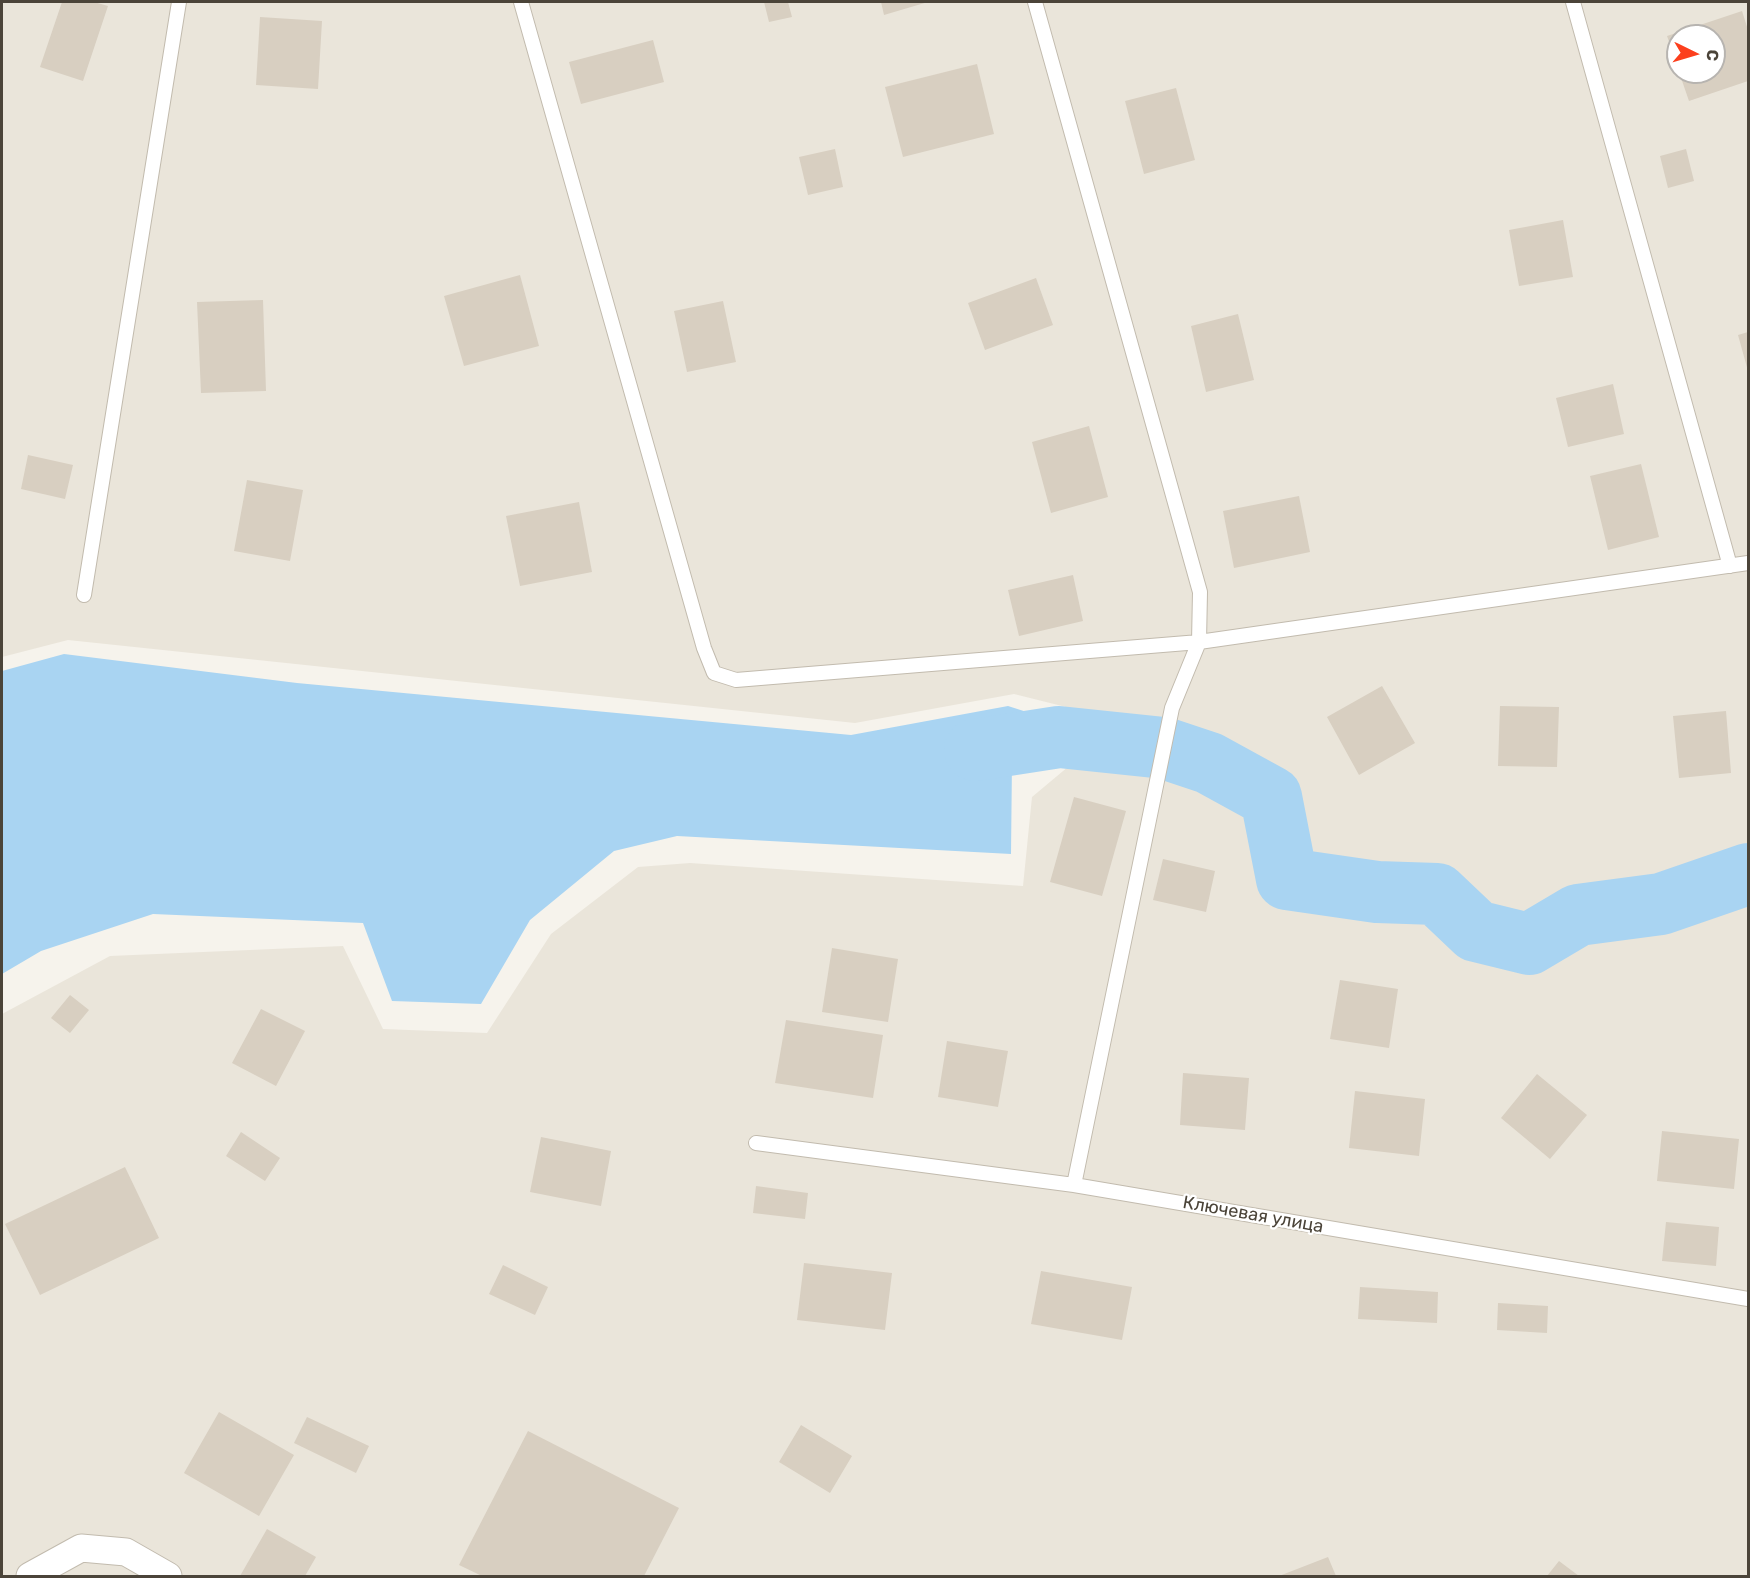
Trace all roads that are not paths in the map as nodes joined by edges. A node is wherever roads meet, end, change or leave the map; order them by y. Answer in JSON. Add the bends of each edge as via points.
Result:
{"nodes":[{"id":1,"x":179,"y":2,"type":"edge"},
{"id":2,"x":521,"y":2,"type":"edge"},
{"id":3,"x":1035,"y":2,"type":"edge"},
{"id":4,"x":1573,"y":2,"type":"edge"},
{"id":5,"x":1749,"y":563,"type":"edge"},
{"id":6,"x":1730,"y":566,"type":"junction"},
{"id":7,"x":84,"y":595,"type":"dead end"},
{"id":8,"x":1199,"y":642,"type":"junction"},
{"id":9,"x":756,"y":1143,"type":"dead end"},
{"id":10,"x":1074,"y":1185,"type":"junction"},
{"id":11,"x":1749,"y":1299,"type":"edge"},
{"id":12,"x":30,"y":1576,"type":"edge"},
{"id":13,"x":168,"y":1576,"type":"edge"}],
"edges":[{"from":1,"to":7,"type":"lane"},
{"from":2,"to":8,"type":"lane","via":[[714,673],[736,680]]},
{"from":3,"to":8,"type":"lane","via":[[1200,592]]},
{"from":4,"to":6,"type":"lane"},
{"from":5,"to":6,"type":"lane"},
{"from":6,"to":8,"type":"lane"},
{"from":8,"to":10,"type":"lane","via":[[1172,708]]},
{"from":9,"to":10,"type":"lane","name":"Ключевая улица"},
{"from":10,"to":11,"type":"lane","name":"Ключевая улица"},
{"from":12,"to":13,"type":"street","via":[[81,1548],[126,1552]]}]}
